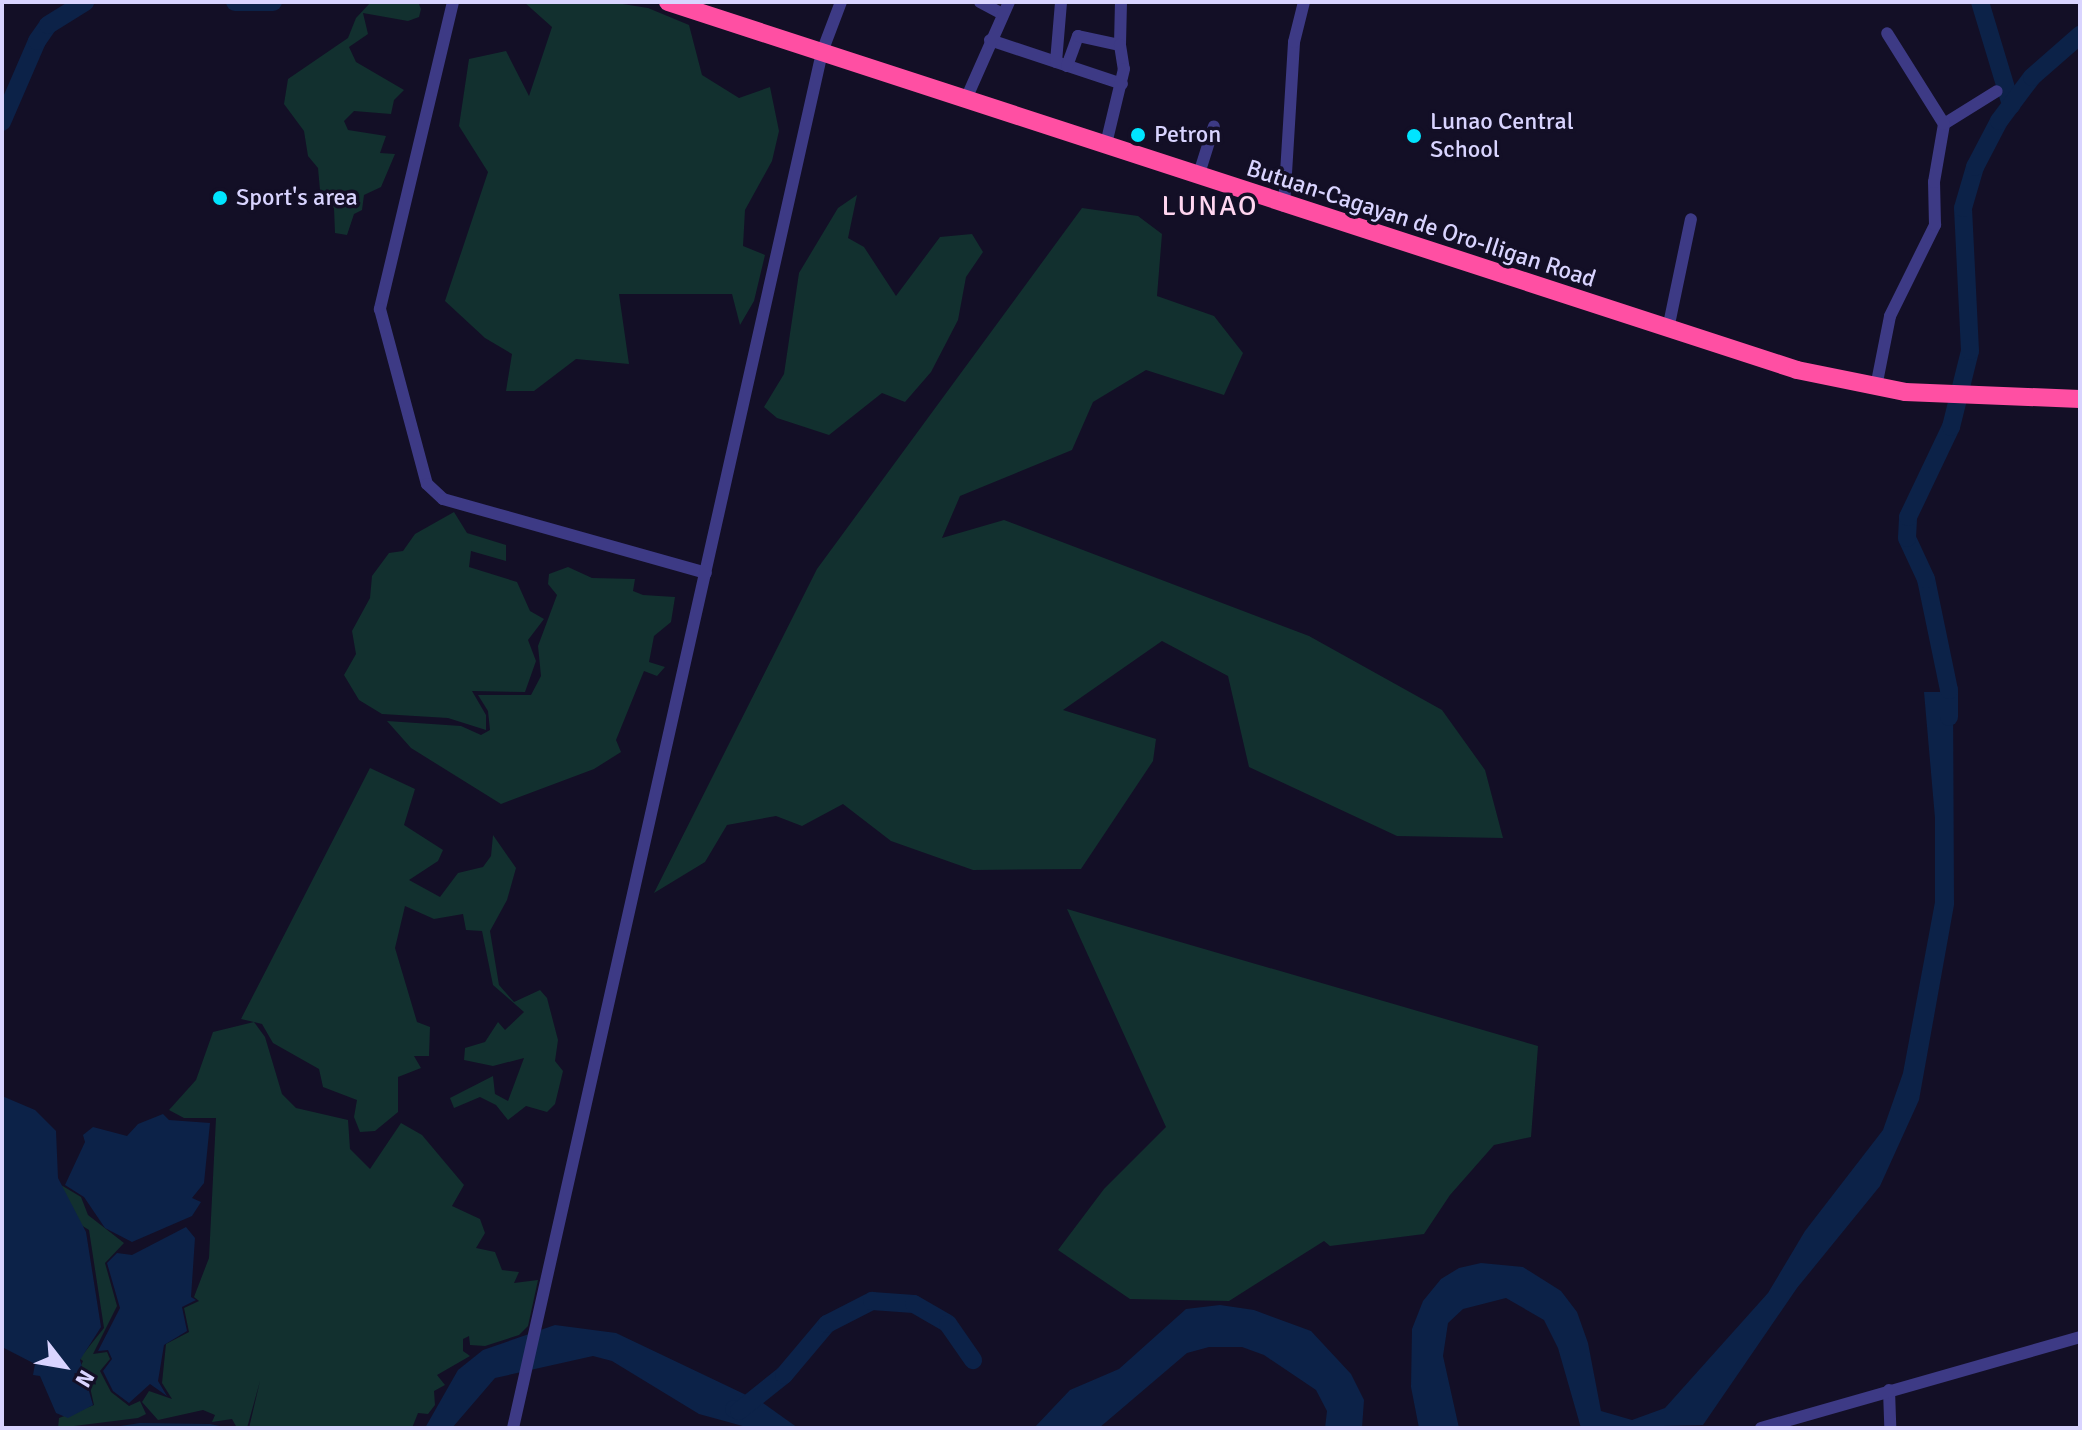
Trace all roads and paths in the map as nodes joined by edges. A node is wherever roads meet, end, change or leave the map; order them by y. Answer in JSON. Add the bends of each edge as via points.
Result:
{"nodes":[{"id":1,"x":453,"y":2,"type":"edge"},
{"id":2,"x":668,"y":2,"type":"edge"},
{"id":3,"x":841,"y":2,"type":"edge"},
{"id":4,"x":980,"y":2,"type":"edge"},
{"id":5,"x":1061,"y":2,"type":"edge"},
{"id":6,"x":1121,"y":2,"type":"edge"},
{"id":7,"x":1304,"y":2,"type":"edge"},
{"id":8,"x":1006,"y":8,"type":"edge"},
{"id":9,"x":1887,"y":33,"type":"dead end"},
{"id":10,"x":990,"y":40,"type":"junction"},
{"id":11,"x":1120,"y":45,"type":"junction"},
{"id":12,"x":822,"y":52,"type":"junction"},
{"id":13,"x":1062,"y":64,"type":"junction"},
{"id":14,"x":1122,"y":84,"type":"junction"},
{"id":15,"x":1997,"y":91,"type":"dead end"},
{"id":16,"x":966,"y":99,"type":"junction"},
{"id":17,"x":1944,"y":124,"type":"junction"},
{"id":18,"x":1214,"y":126,"type":"dead end"},
{"id":19,"x":1106,"y":144,"type":"junction"},
{"id":20,"x":1198,"y":177,"type":"junction"},
{"id":21,"x":1284,"y":206,"type":"junction"},
{"id":22,"x":1691,"y":219,"type":"dead end"},
{"id":23,"x":1668,"y":329,"type":"junction"},
{"id":24,"x":1876,"y":387,"type":"junction"},
{"id":25,"x":2080,"y":399,"type":"edge"},
{"id":26,"x":706,"y":573,"type":"junction"},
{"id":27,"x":2080,"y":1337,"type":"edge"},
{"id":28,"x":1889,"y":1390,"type":"junction"},
{"id":29,"x":513,"y":1428,"type":"edge"},
{"id":30,"x":1761,"y":1428,"type":"edge"},
{"id":31,"x":1890,"y":1428,"type":"edge"}],
"edges":[{"from":1,"to":26,"type":"street","via":[[380,309],[427,484],[443,499]]},
{"from":2,"to":12,"type":"highway","name":"Butuan-Cagayan de Oro-Iligan Road"},
{"from":3,"to":12,"type":"street"},
{"from":4,"to":8,"type":"street"},
{"from":5,"to":13,"type":"street"},
{"from":6,"to":11,"type":"street"},
{"from":7,"to":21,"type":"street","via":[[1294,42]]},
{"from":8,"to":10,"type":"street"},
{"from":9,"to":17,"type":"street"},
{"from":10,"to":13,"type":"street"},
{"from":10,"to":16,"type":"street"},
{"from":11,"to":13,"type":"street","via":[[1078,36]]},
{"from":11,"to":14,"type":"street"},
{"from":12,"to":16,"type":"highway","name":"Butuan-Cagayan de Oro-Iligan Road"},
{"from":12,"to":26,"type":"street"},
{"from":13,"to":14,"type":"street"},
{"from":14,"to":19,"type":"street"},
{"from":15,"to":17,"type":"street"},
{"from":16,"to":19,"type":"highway","name":"Butuan-Cagayan de Oro-Iligan Road"},
{"from":17,"to":24,"type":"street","via":[[1934,182],[1935,225],[1890,316]]},
{"from":18,"to":20,"type":"street"},
{"from":19,"to":20,"type":"highway","name":"Butuan-Cagayan de Oro-Iligan Road"},
{"from":20,"to":21,"type":"highway","name":"Butuan-Cagayan de Oro-Iligan Road"},
{"from":21,"to":23,"type":"highway","name":"Butuan-Cagayan de Oro-Iligan Road"},
{"from":22,"to":23,"type":"street"},
{"from":23,"to":24,"type":"highway","name":"Butuan-Cagayan de Oro-Iligan Road","via":[[1797,370]]},
{"from":24,"to":25,"type":"highway","name":"Butuan-Cagayan de Oro-Iligan Road"},
{"from":26,"to":29,"type":"street"},
{"from":27,"to":28,"type":"street"},
{"from":28,"to":30,"type":"street"},
{"from":28,"to":31,"type":"street"}]}
